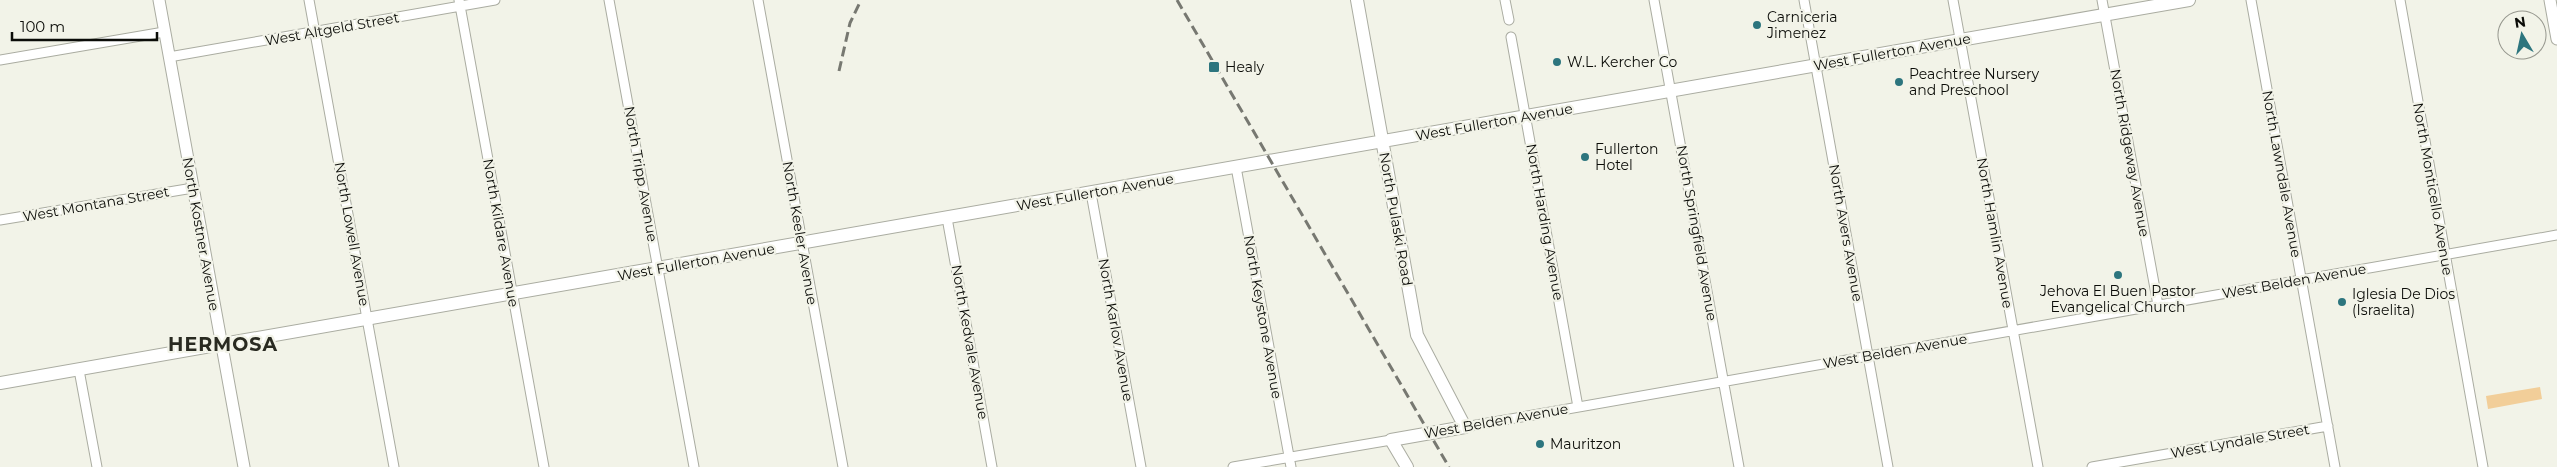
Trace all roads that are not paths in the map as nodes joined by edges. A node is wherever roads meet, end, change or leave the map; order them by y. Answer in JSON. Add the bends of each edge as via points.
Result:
{"nodes":[{"id":1,"x":158,"y":0,"type":"edge"},
{"id":2,"x":309,"y":0,"type":"edge"},
{"id":3,"x":495,"y":0,"type":"edge"},
{"id":4,"x":609,"y":0,"type":"edge"},
{"id":5,"x":758,"y":0,"type":"edge"},
{"id":6,"x":1357,"y":0,"type":"edge"},
{"id":7,"x":1505,"y":0,"type":"edge"},
{"id":8,"x":1654,"y":0,"type":"edge"},
{"id":9,"x":1804,"y":0,"type":"edge"},
{"id":10,"x":1953,"y":0,"type":"edge"},
{"id":11,"x":2102,"y":0,"type":"edge"},
{"id":12,"x":2189,"y":0,"type":"edge"},
{"id":13,"x":2251,"y":0,"type":"edge"},
{"id":14,"x":2400,"y":0,"type":"edge"},
{"id":15,"x":2550,"y":0,"type":"edge"},
{"id":16,"x":459,"y":3,"type":"edge"},
{"id":17,"x":2105,"y":15,"type":"junction"},
{"id":18,"x":1509,"y":20,"type":"dead end"},
{"id":19,"x":164,"y":32,"type":"junction"},
{"id":20,"x":315,"y":32,"type":"junction"},
{"id":21,"x":1511,"y":38,"type":"dead end"},
{"id":22,"x":2557,"y":39,"type":"edge"},
{"id":23,"x":1960,"y":40,"type":"junction"},
{"id":24,"x":169,"y":58,"type":"junction"},
{"id":25,"x":0,"y":60,"type":"edge"},
{"id":26,"x":1815,"y":66,"type":"junction"},
{"id":27,"x":1671,"y":91,"type":"junction"},
{"id":28,"x":1526,"y":117,"type":"junction"},
{"id":29,"x":1382,"y":142,"type":"junction"},
{"id":30,"x":1236,"y":167,"type":"junction"},
{"id":31,"x":193,"y":188,"type":"junction"},
{"id":32,"x":1091,"y":193,"type":"junction"},
{"id":33,"x":947,"y":218,"type":"junction"},
{"id":34,"x":0,"y":220,"type":"edge"},
{"id":35,"x":2557,"y":236,"type":"edge"},
{"id":36,"x":802,"y":243,"type":"junction"},
{"id":37,"x":2445,"y":255,"type":"junction"},
{"id":38,"x":658,"y":268,"type":"junction"},
{"id":39,"x":2301,"y":280,"type":"junction"},
{"id":40,"x":512,"y":294,"type":"junction"},
{"id":41,"x":2158,"y":305,"type":"junction"},
{"id":42,"x":367,"y":319,"type":"junction"},
{"id":43,"x":2013,"y":330,"type":"junction"},
{"id":44,"x":222,"y":344,"type":"junction"},
{"id":45,"x":1868,"y":356,"type":"junction"},
{"id":46,"x":79,"y":370,"type":"junction"},
{"id":47,"x":1723,"y":381,"type":"junction"},
{"id":48,"x":0,"y":383,"type":"edge"},
{"id":49,"x":1578,"y":407,"type":"junction"},
{"id":50,"x":2328,"y":426,"type":"junction"},
{"id":51,"x":1465,"y":427,"type":"junction"},
{"id":52,"x":1391,"y":440,"type":"junction"},
{"id":53,"x":1289,"y":457,"type":"junction"},
{"id":54,"x":97,"y":467,"type":"edge"},
{"id":55,"x":244,"y":467,"type":"edge"},
{"id":56,"x":394,"y":467,"type":"edge"},
{"id":57,"x":544,"y":467,"type":"edge"},
{"id":58,"x":694,"y":467,"type":"edge"},
{"id":59,"x":843,"y":467,"type":"edge"},
{"id":60,"x":992,"y":467,"type":"edge"},
{"id":61,"x":1141,"y":467,"type":"edge"},
{"id":62,"x":1233,"y":467,"type":"edge"},
{"id":63,"x":1291,"y":467,"type":"edge"},
{"id":64,"x":1407,"y":467,"type":"edge"},
{"id":65,"x":1739,"y":467,"type":"edge"},
{"id":66,"x":1888,"y":467,"type":"edge"},
{"id":67,"x":2038,"y":467,"type":"edge"},
{"id":68,"x":2092,"y":467,"type":"edge"},
{"id":69,"x":2335,"y":467,"type":"edge"},
{"id":70,"x":2483,"y":467,"type":"edge"}],
"edges":[{"from":1,"to":19,"type":"street","name":"North Kostner Avenue"},
{"from":2,"to":20,"type":"street","name":"North Lowell Avenue"},
{"from":3,"to":16,"type":"street","name":"West Altgeld Street"},
{"from":4,"to":38,"type":"street","name":"North Tripp Avenue"},
{"from":5,"to":36,"type":"street","name":"North Keeler Avenue"},
{"from":6,"to":29,"type":"main road","name":"North Pulaski Road"},
{"from":7,"to":18,"type":"street"},
{"from":8,"to":27,"type":"street","name":"North Springfield Avenue"},
{"from":9,"to":26,"type":"street","name":"North Avers Avenue"},
{"from":10,"to":23,"type":"street","name":"North Hamlin Avenue"},
{"from":11,"to":17,"type":"street","name":"North Ridgeway Avenue"},
{"from":12,"to":17,"type":"main road","name":"West Fullerton Avenue"},
{"from":13,"to":39,"type":"street","name":"North Lawndale Avenue"},
{"from":14,"to":37,"type":"street","name":"North Monticello Avenue"},
{"from":15,"to":22,"type":"street"},
{"from":16,"to":20,"type":"street","name":"West Altgeld Street"},
{"from":16,"to":40,"type":"street","name":"North Kildare Avenue"},
{"from":17,"to":23,"type":"main road","name":"West Fullerton Avenue"},
{"from":17,"to":41,"type":"street","name":"North Ridgeway Avenue"},
{"from":19,"to":24,"type":"street","name":"North Kostner Avenue"},
{"from":19,"to":25,"type":"street"},
{"from":20,"to":24,"type":"street","name":"West Altgeld Street"},
{"from":20,"to":42,"type":"street","name":"North Lowell Avenue"},
{"from":21,"to":28,"type":"street","name":"North Harding Avenue"},
{"from":23,"to":26,"type":"main road","name":"West Fullerton Avenue"},
{"from":23,"to":43,"type":"street","name":"North Hamlin Avenue"},
{"from":24,"to":31,"type":"street","name":"North Kostner Avenue"},
{"from":26,"to":27,"type":"main road","name":"West Fullerton Avenue"},
{"from":26,"to":45,"type":"street","name":"North Avers Avenue"},
{"from":27,"to":28,"type":"main road","name":"West Fullerton Avenue"},
{"from":27,"to":47,"type":"street","name":"North Springfield Avenue"},
{"from":28,"to":29,"type":"main road","name":"West Fullerton Avenue"},
{"from":28,"to":49,"type":"street","name":"North Harding Avenue"},
{"from":29,"to":30,"type":"main road","name":"West Fullerton Avenue"},
{"from":29,"to":51,"type":"main road","name":"North Pulaski Road","via":[[1417,335]]},
{"from":30,"to":32,"type":"main road","name":"West Fullerton Avenue"},
{"from":30,"to":53,"type":"street","name":"North Keystone Avenue"},
{"from":31,"to":34,"type":"street","name":"West Montana Street"},
{"from":31,"to":44,"type":"street","name":"North Kostner Avenue"},
{"from":32,"to":33,"type":"main road","name":"West Fullerton Avenue"},
{"from":32,"to":61,"type":"street","name":"North Karlov Avenue"},
{"from":33,"to":36,"type":"main road","name":"West Fullerton Avenue"},
{"from":33,"to":60,"type":"street","name":"North Kedvale Avenue"},
{"from":35,"to":37,"type":"street","name":"West Belden Avenue"},
{"from":36,"to":38,"type":"main road","name":"West Fullerton Avenue"},
{"from":36,"to":59,"type":"street","name":"North Keeler Avenue"},
{"from":37,"to":39,"type":"street","name":"West Belden Avenue"},
{"from":37,"to":70,"type":"street","name":"North Monticello Avenue"},
{"from":38,"to":40,"type":"main road","name":"West Fullerton Avenue"},
{"from":38,"to":58,"type":"street","name":"North Tripp Avenue"},
{"from":39,"to":41,"type":"street","name":"West Belden Avenue"},
{"from":39,"to":50,"type":"street","name":"North Lawndale Avenue"},
{"from":40,"to":42,"type":"main road","name":"West Fullerton Avenue"},
{"from":40,"to":57,"type":"street","name":"North Kildare Avenue"},
{"from":41,"to":43,"type":"street","name":"West Belden Avenue"},
{"from":42,"to":44,"type":"main road","name":"West Fullerton Avenue"},
{"from":42,"to":56,"type":"street","name":"North Lowell Avenue"},
{"from":43,"to":45,"type":"street","name":"West Belden Avenue"},
{"from":43,"to":67,"type":"street","name":"North Hamlin Avenue"},
{"from":44,"to":46,"type":"main road","name":"West Fullerton Avenue"},
{"from":44,"to":55,"type":"street","name":"North Kostner Avenue"},
{"from":45,"to":47,"type":"street","name":"West Belden Avenue"},
{"from":45,"to":66,"type":"street","name":"North Avers Avenue"},
{"from":46,"to":48,"type":"main road","name":"West Fullerton Avenue"},
{"from":46,"to":54,"type":"street"},
{"from":47,"to":49,"type":"street","name":"West Belden Avenue"},
{"from":47,"to":65,"type":"street","name":"North Springfield Avenue"},
{"from":49,"to":51,"type":"street","name":"West Belden Avenue"},
{"from":50,"to":68,"type":"street","name":"West Lyndale Street"},
{"from":50,"to":69,"type":"street","name":"North Lawndale Avenue"},
{"from":51,"to":52,"type":"main road","name":"West Belden Avenue"},
{"from":52,"to":53,"type":"street","name":"West Belden Avenue"},
{"from":52,"to":64,"type":"main road"},
{"from":53,"to":62,"type":"street","name":"West Belden Avenue"},
{"from":53,"to":63,"type":"street","name":"North Keystone Avenue"}]}
